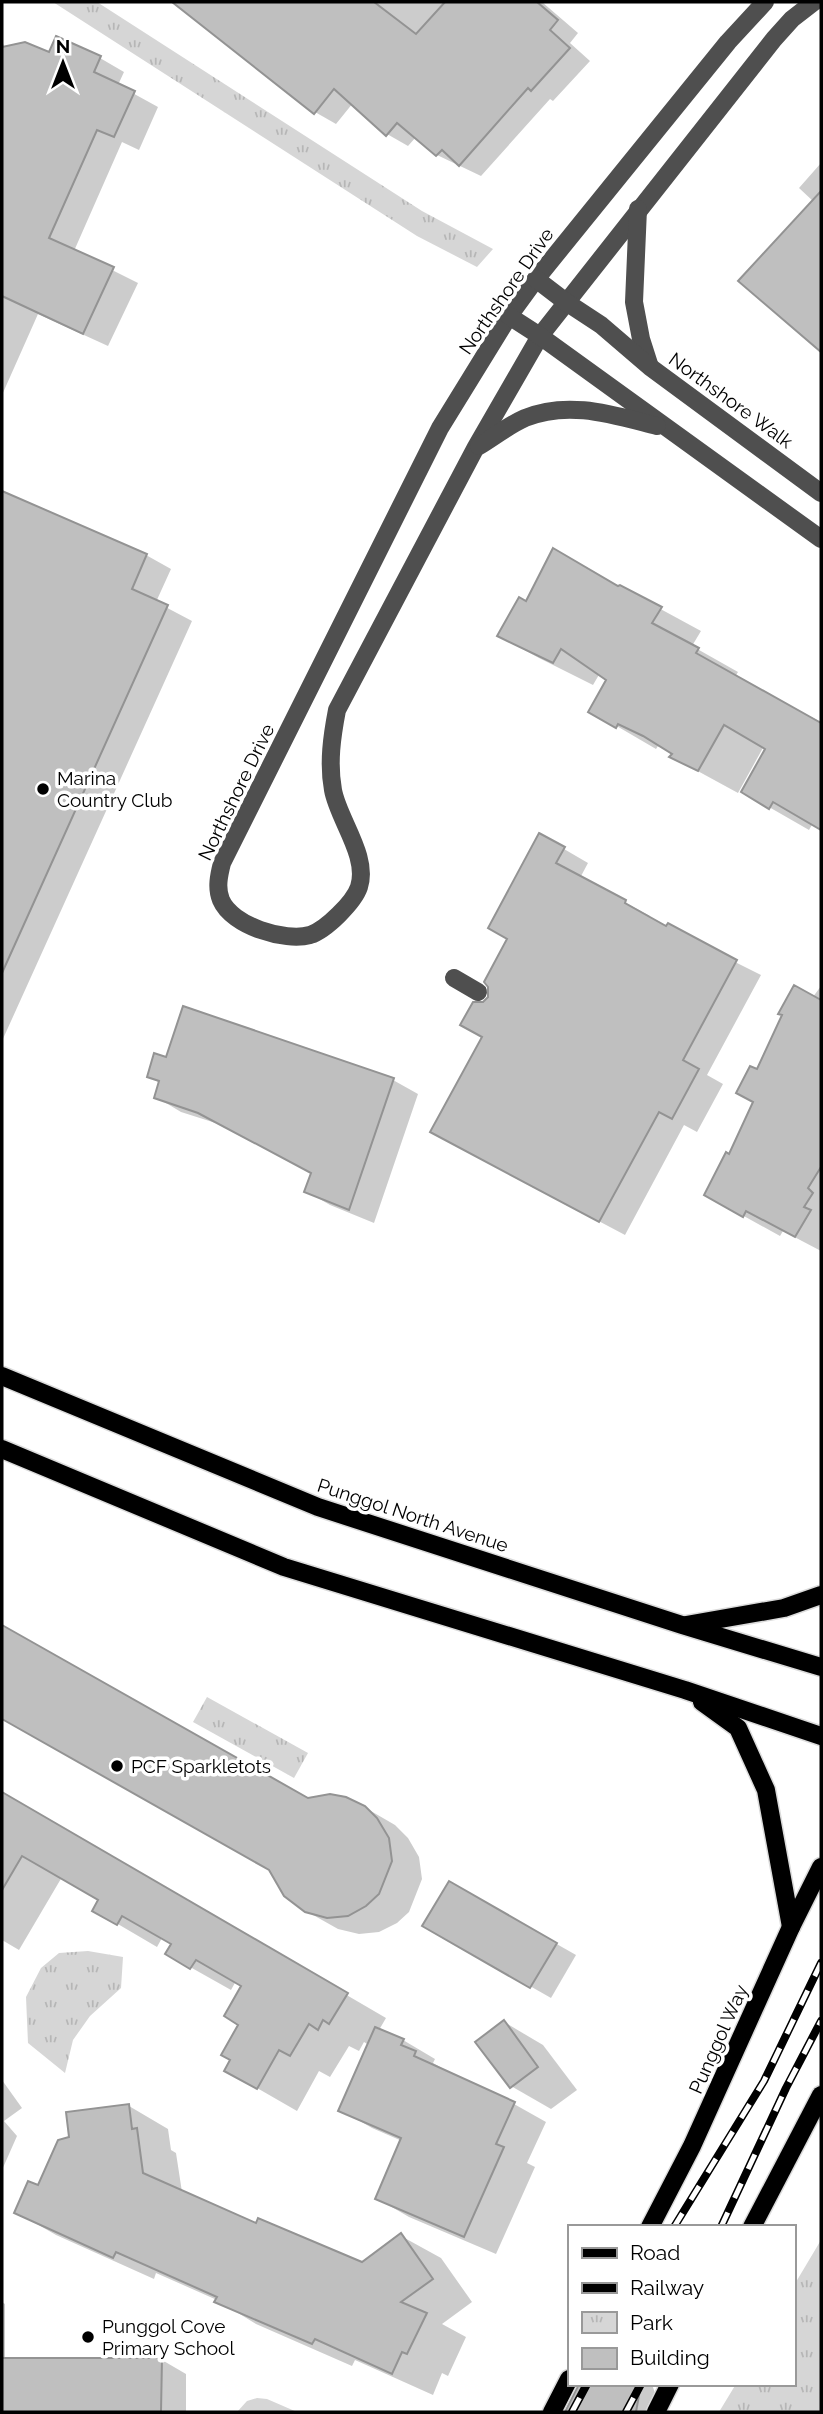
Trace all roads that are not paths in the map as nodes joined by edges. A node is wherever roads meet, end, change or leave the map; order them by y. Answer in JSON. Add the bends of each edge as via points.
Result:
{"nodes":[{"id":1,"x":765,"y":2,"type":"edge"},
{"id":2,"x":814,"y":2,"type":"edge"},
{"id":3,"x":748,"y":21,"type":"junction"},
{"id":4,"x":774,"y":39,"type":"junction"},
{"id":5,"x":638,"y":209,"type":"junction"},
{"id":6,"x":536,"y":279,"type":"junction"},
{"id":7,"x":566,"y":302,"type":"junction"},
{"id":8,"x":509,"y":316,"type":"junction"},
{"id":9,"x":540,"y":336,"type":"junction"},
{"id":10,"x":650,"y":367,"type":"junction"},
{"id":11,"x":666,"y":428,"type":"junction"},
{"id":12,"x":476,"y":447,"type":"junction"},
{"id":13,"x":821,"y":493,"type":"edge"},
{"id":14,"x":821,"y":539,"type":"edge"},
{"id":15,"x":454,"y":978,"type":"dead end"},
{"id":16,"x":478,"y":992,"type":"dead end"},
{"id":17,"x":2,"y":1376,"type":"edge"},
{"id":18,"x":2,"y":1449,"type":"edge"},
{"id":19,"x":821,"y":1595,"type":"edge"},
{"id":20,"x":682,"y":1625,"type":"junction"},
{"id":21,"x":821,"y":1667,"type":"edge"},
{"id":22,"x":685,"y":1690,"type":"junction"},
{"id":23,"x":821,"y":1736,"type":"edge"},
{"id":24,"x":821,"y":1867,"type":"edge"},
{"id":25,"x":791,"y":1927,"type":"junction"},
{"id":26,"x":821,"y":2095,"type":"edge"},
{"id":27,"x":651,"y":2225,"type":"edge"},
{"id":28,"x":753,"y":2225,"type":"edge"},
{"id":29,"x":568,"y":2381,"type":"edge"},
{"id":30,"x":669,"y":2386,"type":"edge"},
{"id":31,"x":552,"y":2412,"type":"edge"},
{"id":32,"x":656,"y":2412,"type":"edge"}],
"edges":[{"from":1,"to":3,"type":"street","name":"Northshore Drive"},
{"from":2,"to":4,"type":"street","name":"Northshore Drive"},
{"from":3,"to":4,"type":"street"},
{"from":3,"to":6,"type":"street","name":"Northshore Drive"},
{"from":4,"to":5,"type":"street","name":"Northshore Drive"},
{"from":5,"to":7,"type":"street","name":"Northshore Drive"},
{"from":5,"to":10,"type":"street","name":"Northshore Walk","via":[[634,302]]},
{"from":6,"to":7,"type":"street","name":"Northshore Walk"},
{"from":6,"to":8,"type":"street","name":"Northshore Drive"},
{"from":7,"to":9,"type":"street","name":"Northshore Drive"},
{"from":7,"to":10,"type":"street","name":"Northshore Walk"},
{"from":8,"to":9,"type":"street"},
{"from":8,"to":12,"type":"street","name":"Northshore Drive","via":[[440,428],[222,863],[221,900],[237,918],[260,930],[284,936],[310,935],[348,905],[359,887],[357,849],[333,790],[330,765],[337,710]]},
{"from":9,"to":11,"type":"street"},
{"from":9,"to":12,"type":"street","name":"Northshore Drive"},
{"from":10,"to":13,"type":"street","name":"Northshore Walk"},
{"from":11,"to":12,"type":"street","via":[[591,410],[556,409],[524,418]]},
{"from":11,"to":14,"type":"street"},
{"from":15,"to":16,"type":"street"},
{"from":17,"to":20,"type":"main road","name":"Punggol North Avenue","via":[[318,1507]]},
{"from":18,"to":22,"type":"main road","via":[[284,1567]]},
{"from":19,"to":20,"type":"main road","via":[[784,1608]]},
{"from":20,"to":21,"type":"main road","name":"Punggol North Avenue"},
{"from":22,"to":23,"type":"main road"},
{"from":22,"to":25,"type":"main road","via":[[738,1728],[766,1790]]},
{"from":24,"to":25,"type":"main road","name":"Punggol Way"},
{"from":25,"to":27,"type":"main road","name":"Punggol Way"},
{"from":26,"to":28,"type":"main road"},
{"from":29,"to":31,"type":"main road"},
{"from":30,"to":32,"type":"main road"}]}
